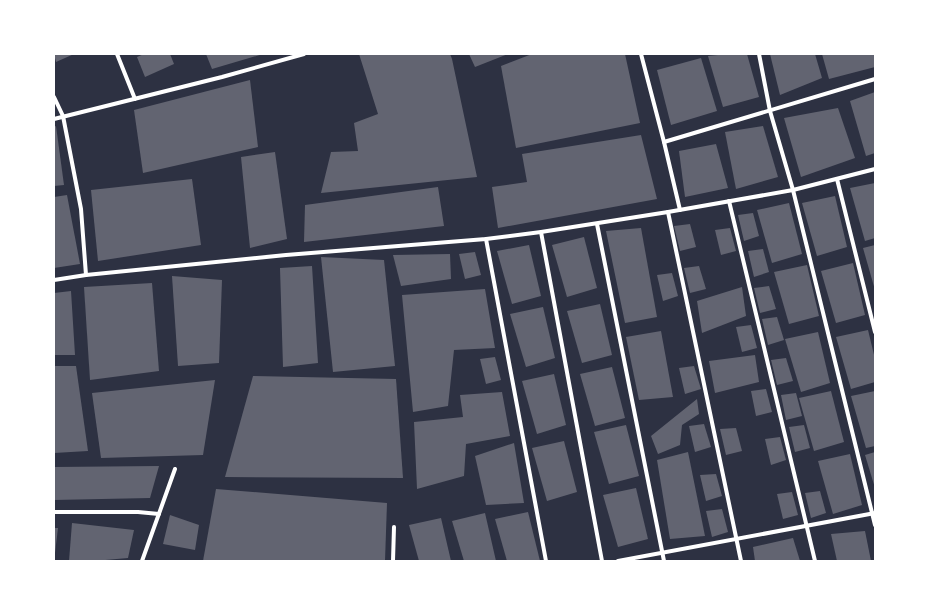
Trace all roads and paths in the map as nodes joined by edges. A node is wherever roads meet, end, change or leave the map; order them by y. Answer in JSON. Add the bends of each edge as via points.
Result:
{"nodes":[{"id":1,"x":118,"y":54,"type":"edge"},
{"id":2,"x":304,"y":54,"type":"edge"},
{"id":3,"x":642,"y":54,"type":"edge"},
{"id":4,"x":759,"y":54,"type":"edge"},
{"id":5,"x":875,"y":80,"type":"edge"},
{"id":6,"x":54,"y":97,"type":"edge"},
{"id":7,"x":135,"y":99,"type":"junction"},
{"id":8,"x":770,"y":111,"type":"junction"},
{"id":9,"x":63,"y":116,"type":"junction"},
{"id":10,"x":54,"y":118,"type":"edge"},
{"id":11,"x":664,"y":142,"type":"junction"},
{"id":12,"x":875,"y":169,"type":"edge"},
{"id":13,"x":837,"y":179,"type":"junction"},
{"id":14,"x":793,"y":190,"type":"junction"},
{"id":15,"x":728,"y":201,"type":"junction"},
{"id":16,"x":680,"y":210,"type":"junction"},
{"id":17,"x":668,"y":212,"type":"junction"},
{"id":18,"x":597,"y":224,"type":"junction"},
{"id":19,"x":541,"y":232,"type":"junction"},
{"id":20,"x":486,"y":239,"type":"junction"},
{"id":21,"x":86,"y":275,"type":"junction"},
{"id":22,"x":54,"y":280,"type":"edge"},
{"id":23,"x":875,"y":332,"type":"edge"},
{"id":24,"x":175,"y":469,"type":"dead end"},
{"id":25,"x":54,"y":512,"type":"edge"},
{"id":26,"x":874,"y":513,"type":"edge"},
{"id":27,"x":159,"y":514,"type":"junction"},
{"id":28,"x":875,"y":524,"type":"edge"},
{"id":29,"x":807,"y":526,"type":"junction"},
{"id":30,"x":394,"y":527,"type":"dead end"},
{"id":31,"x":737,"y":539,"type":"junction"},
{"id":32,"x":662,"y":553,"type":"junction"},
{"id":33,"x":142,"y":561,"type":"edge"},
{"id":34,"x":393,"y":561,"type":"edge"},
{"id":35,"x":546,"y":561,"type":"edge"},
{"id":36,"x":602,"y":561,"type":"edge"},
{"id":37,"x":618,"y":561,"type":"edge"},
{"id":38,"x":664,"y":561,"type":"edge"},
{"id":39,"x":742,"y":561,"type":"edge"},
{"id":40,"x":815,"y":561,"type":"edge"}],
"edges":[{"from":1,"to":7,"type":"street"},
{"from":2,"to":7,"type":"street"},
{"from":3,"to":11,"type":"street"},
{"from":4,"to":8,"type":"street"},
{"from":5,"to":8,"type":"street"},
{"from":6,"to":9,"type":"street"},
{"from":7,"to":9,"type":"street"},
{"from":8,"to":11,"type":"street"},
{"from":8,"to":14,"type":"street"},
{"from":9,"to":10,"type":"street"},
{"from":9,"to":21,"type":"street","via":[[82,208]]},
{"from":11,"to":16,"type":"street"},
{"from":12,"to":13,"type":"street"},
{"from":13,"to":14,"type":"street"},
{"from":13,"to":23,"type":"street"},
{"from":14,"to":15,"type":"street"},
{"from":14,"to":26,"type":"street"},
{"from":15,"to":16,"type":"street"},
{"from":15,"to":29,"type":"street"},
{"from":16,"to":17,"type":"street"},
{"from":17,"to":18,"type":"street"},
{"from":17,"to":31,"type":"street"},
{"from":18,"to":19,"type":"street"},
{"from":18,"to":32,"type":"street"},
{"from":19,"to":20,"type":"street"},
{"from":19,"to":36,"type":"street"},
{"from":20,"to":21,"type":"street"},
{"from":20,"to":35,"type":"street"},
{"from":21,"to":22,"type":"street"},
{"from":24,"to":27,"type":"street"},
{"from":25,"to":27,"type":"street"},
{"from":26,"to":28,"type":"street"},
{"from":26,"to":29,"type":"street"},
{"from":27,"to":33,"type":"street"},
{"from":29,"to":31,"type":"street"},
{"from":29,"to":40,"type":"street"},
{"from":30,"to":34,"type":"street"},
{"from":31,"to":32,"type":"street"},
{"from":31,"to":39,"type":"street"},
{"from":32,"to":37,"type":"street"},
{"from":32,"to":38,"type":"street"}]}
